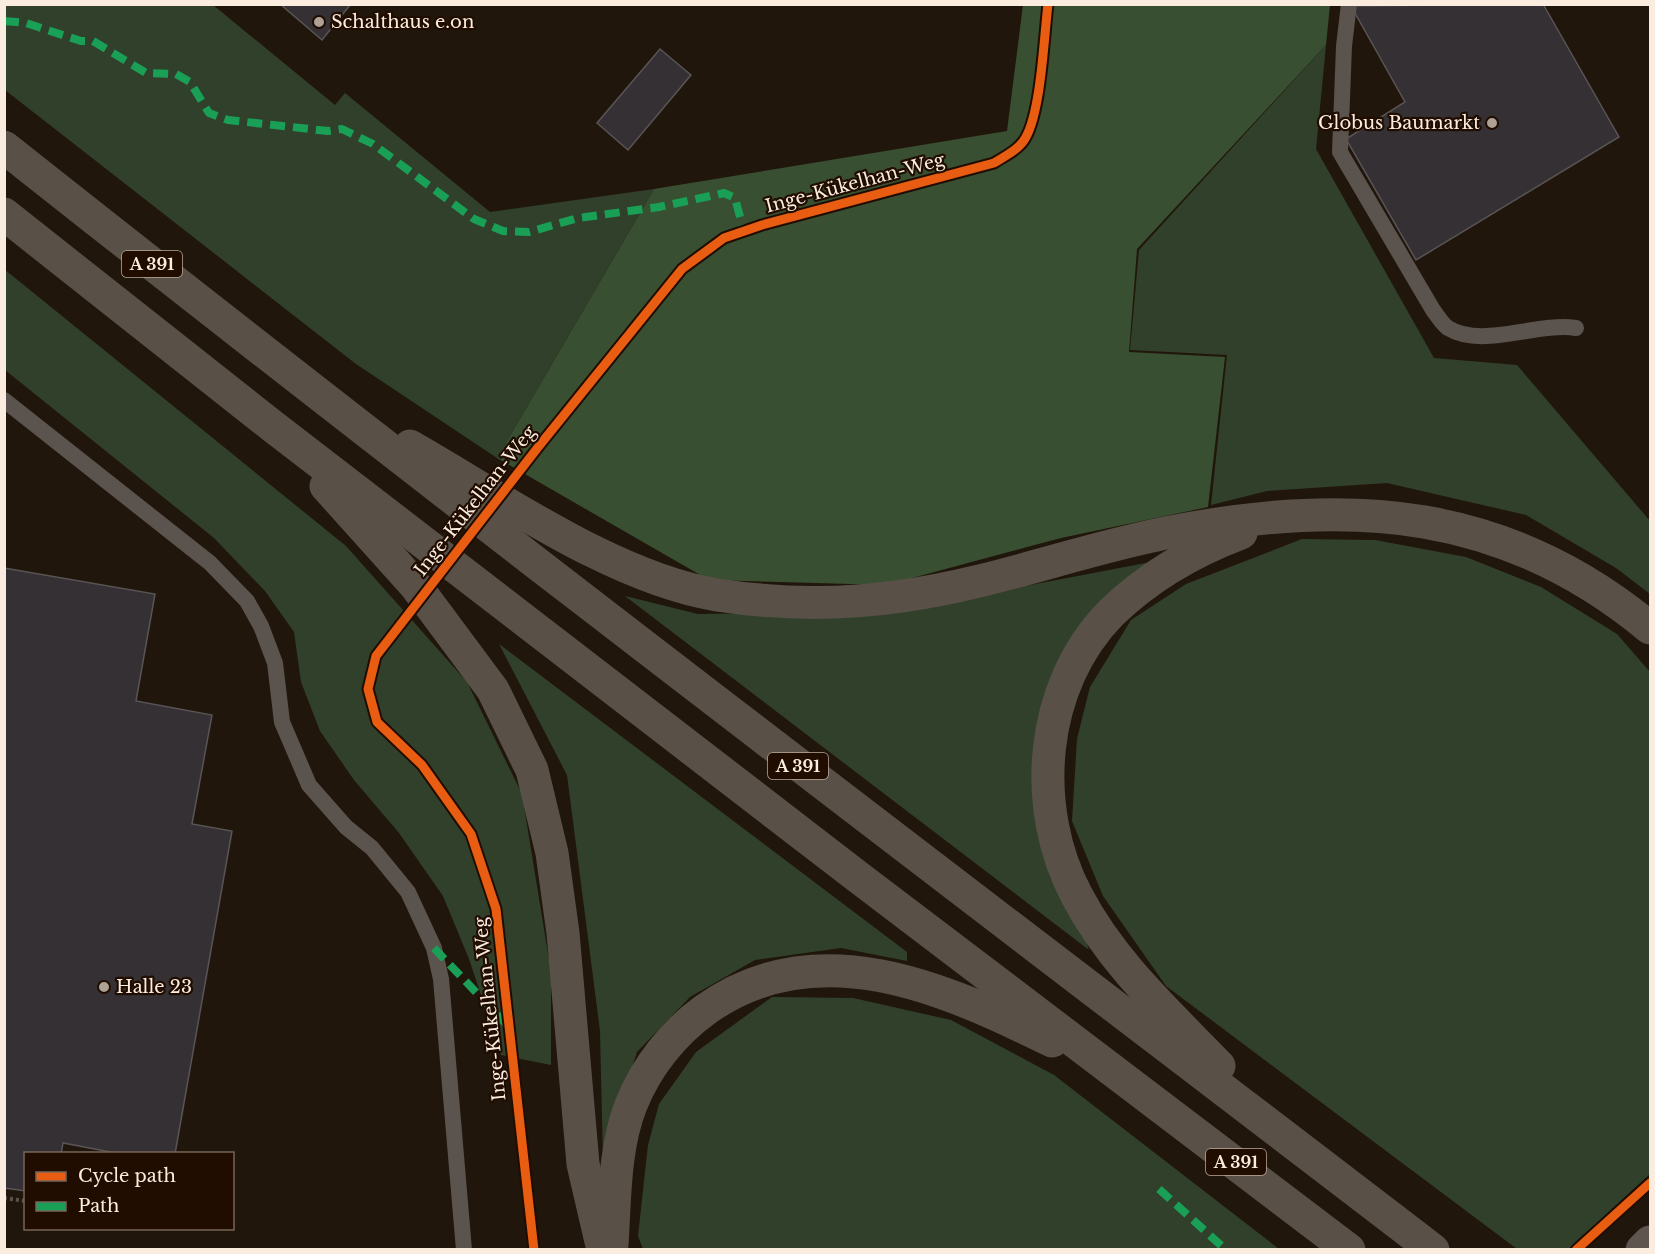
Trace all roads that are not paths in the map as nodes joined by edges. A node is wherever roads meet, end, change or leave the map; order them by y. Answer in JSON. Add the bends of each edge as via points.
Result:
{"nodes":[{"id":1,"x":1349,"y":4,"type":"edge"},
{"id":2,"x":4,"y":147,"type":"edge"},
{"id":3,"x":4,"y":214,"type":"edge"},
{"id":4,"x":1576,"y":328,"type":"dead end"},
{"id":5,"x":300,"y":381,"type":"junction"},
{"id":6,"x":4,"y":400,"type":"edge"},
{"id":7,"x":271,"y":425,"type":"junction"},
{"id":8,"x":1309,"y":516,"type":"junction"},
{"id":9,"x":1650,"y":628,"type":"edge"},
{"id":10,"x":1122,"y":1075,"type":"junction"},
{"id":11,"x":1298,"y":1147,"type":"junction"},
{"id":12,"x":1650,"y":1242,"type":"edge"},
{"id":13,"x":464,"y":1250,"type":"edge"},
{"id":14,"x":603,"y":1250,"type":"edge"},
{"id":15,"x":612,"y":1250,"type":"edge"},
{"id":16,"x":1349,"y":1250,"type":"edge"},
{"id":17,"x":1433,"y":1250,"type":"edge"},
{"id":18,"x":1642,"y":1250,"type":"edge"}],
"edges":[{"from":1,"to":4,"type":"lane","via":[[1340,152],[1433,310],[1447,328],[1469,334],[1490,336],[1557,325]]},
{"from":2,"to":5,"type":"highway","number":"A 391"},
{"from":3,"to":7,"type":"highway","number":"A 391"},
{"from":5,"to":8,"type":"highway","via":[[566,536],[648,575],[716,595],[797,601],[903,596],[1170,532],[1249,519]]},
{"from":5,"to":11,"type":"highway","number":"A 391"},
{"from":6,"to":13,"type":"lane","via":[[210,563],[247,602],[275,663],[282,722],[309,785],[392,871],[423,919],[435,948],[441,979]]},
{"from":7,"to":10,"type":"highway","number":"A 391","via":[[839,863]]},
{"from":7,"to":14,"type":"highway","via":[[415,585],[493,690],[532,770],[552,853],[563,933],[583,1164]]},
{"from":8,"to":9,"type":"highway","via":[[1368,514],[1470,531],[1526,551],[1573,574]]},
{"from":8,"to":11,"type":"highway","via":[[1262,526],[1207,547],[1136,590],[1110,615],[1069,676],[1051,737],[1047,782],[1059,854],[1076,895],[1099,933],[1129,974]]},
{"from":10,"to":15,"type":"highway","via":[[1005,1018],[920,985],[843,969],[795,971],[756,982],[721,998],[690,1021],[660,1053],[631,1106],[617,1167]]},
{"from":10,"to":16,"type":"highway","number":"A 391"},
{"from":11,"to":17,"type":"highway","number":"A 391"},
{"from":12,"to":18,"type":"main road"}]}
